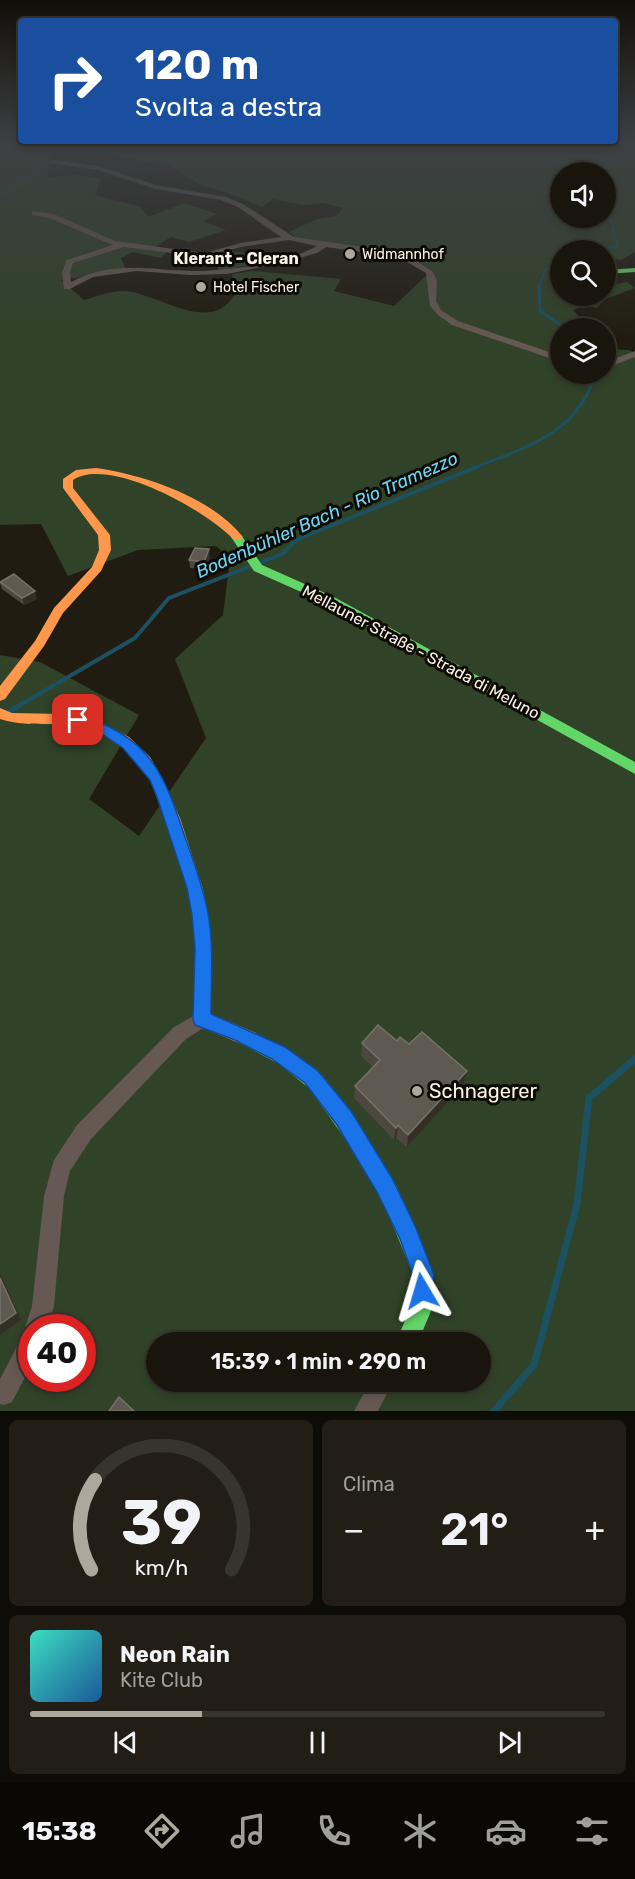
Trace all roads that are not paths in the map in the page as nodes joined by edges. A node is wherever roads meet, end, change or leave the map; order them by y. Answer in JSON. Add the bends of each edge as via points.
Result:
{"nodes":[{"id":1,"x":245,"y":210,"type":"edge"},
{"id":2,"x":36,"y":213,"type":"dead end"},
{"id":3,"x":289,"y":238,"type":"junction"},
{"id":4,"x":326,"y":244,"type":"junction"},
{"id":5,"x":120,"y":245,"type":"junction"},
{"id":6,"x":616,"y":261,"type":"edge"},
{"id":7,"x":635,"y":261,"type":"edge"},
{"id":8,"x":635,"y":270,"type":"edge"},
{"id":9,"x":616,"y":271,"type":"edge"},
{"id":10,"x":635,"y":354,"type":"edge"},
{"id":11,"x":550,"y":355,"type":"edge"},
{"id":12,"x":616,"y":361,"type":"edge"},
{"id":13,"x":0,"y":696,"type":"edge"},
{"id":14,"x":3,"y":715,"type":"edge"},
{"id":15,"x":635,"y":769,"type":"edge"},
{"id":16,"x":202,"y":1019,"type":"junction"},
{"id":17,"x":40,"y":1314,"type":"edge"},
{"id":18,"x":414,"y":1332,"type":"edge"},
{"id":19,"x":18,"y":1368,"type":"edge"},
{"id":20,"x":376,"y":1392,"type":"edge"},
{"id":21,"x":4,"y":1394,"type":"dead end"},
{"id":22,"x":365,"y":1411,"type":"edge"}],
"edges":[{"from":1,"to":3,"type":"street"},
{"from":2,"to":5,"type":"street"},
{"from":3,"to":4,"type":"street"},
{"from":3,"to":5,"type":"street","via":[[240,245],[209,255]]},
{"from":4,"to":5,"type":"street","via":[[315,251],[235,270],[197,273],[137,269],[91,275],[67,287],[70,262]]},
{"from":4,"to":11,"type":"street","via":[[374,250],[425,268],[433,278],[433,303],[440,313],[455,323]]},
{"from":6,"to":7,"type":"street"},
{"from":8,"to":9,"type":"street"},
{"from":10,"to":12,"type":"street"},
{"from":13,"to":15,"type":"street","name":"Mellauner Straße - Strada di Meluno","via":[[40,643],[58,611],[97,568],[105,550],[105,536],[68,488],[68,479],[77,471],[108,473],[187,499],[225,522],[254,564],[330,600]]},
{"from":14,"to":16,"type":"street","via":[[90,723],[128,745],[156,777],[201,915]]},
{"from":16,"to":17,"type":"street","via":[[180,1033],[92,1124],[61,1167]]},
{"from":16,"to":18,"type":"street","via":[[279,1053],[311,1077],[344,1118],[384,1185],[424,1275]]},
{"from":19,"to":21,"type":"street"},
{"from":20,"to":22,"type":"street"}]}
